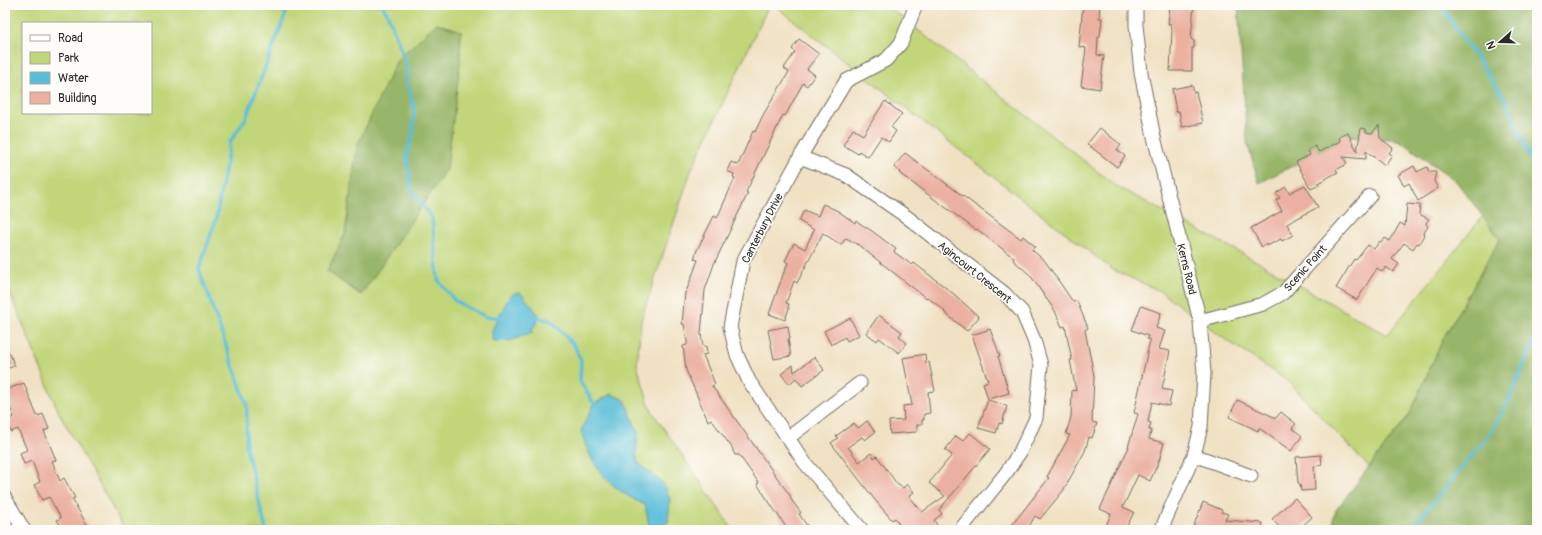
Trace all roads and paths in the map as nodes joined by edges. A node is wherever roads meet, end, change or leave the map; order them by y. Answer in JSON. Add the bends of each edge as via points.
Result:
{"nodes":[{"id":1,"x":916,"y":5,"type":"edge"},
{"id":2,"x":1136,"y":5,"type":"edge"},
{"id":3,"x":800,"y":156,"type":"junction"},
{"id":4,"x":1370,"y":196,"type":"dead end"},
{"id":5,"x":1200,"y":321,"type":"junction"},
{"id":6,"x":860,"y":383,"type":"dead end"},
{"id":7,"x":788,"y":438,"type":"junction"},
{"id":8,"x":1194,"y":455,"type":"junction"},
{"id":9,"x":1251,"y":476,"type":"dead end"},
{"id":10,"x":5,"y":498,"type":"edge"},
{"id":11,"x":24,"y":530,"type":"edge"},
{"id":12,"x":862,"y":530,"type":"edge"},
{"id":13,"x":960,"y":530,"type":"edge"},
{"id":14,"x":1161,"y":530,"type":"edge"}],
"edges":[{"from":1,"to":3,"type":"street","name":"Canterbury Drive","via":[[901,43],[886,60],[846,81]]},
{"from":2,"to":5,"type":"street","name":"Kerns Road","via":[[1141,73],[1154,137]]},
{"from":3,"to":7,"type":"street","name":"Canterbury Drive","via":[[743,261],[730,327],[737,356],[749,381]]},
{"from":3,"to":13,"type":"street","name":"Agincourt Crescent","via":[[852,179],[907,217],[1004,293],[1022,312],[1034,340],[1041,365],[1036,418],[1020,452],[1006,473]]},
{"from":4,"to":5,"type":"street","name":"Scenic Point","via":[[1283,293],[1263,304]]},
{"from":5,"to":8,"type":"street","name":"Kerns Road","via":[[1204,373],[1201,427]]},
{"from":6,"to":7,"type":"street"},
{"from":7,"to":12,"type":"street","name":"Canterbury Drive","via":[[805,463]]},
{"from":8,"to":9,"type":"street"},
{"from":8,"to":14,"type":"street","name":"Kerns Road"},
{"from":10,"to":11,"type":"street"}]}
